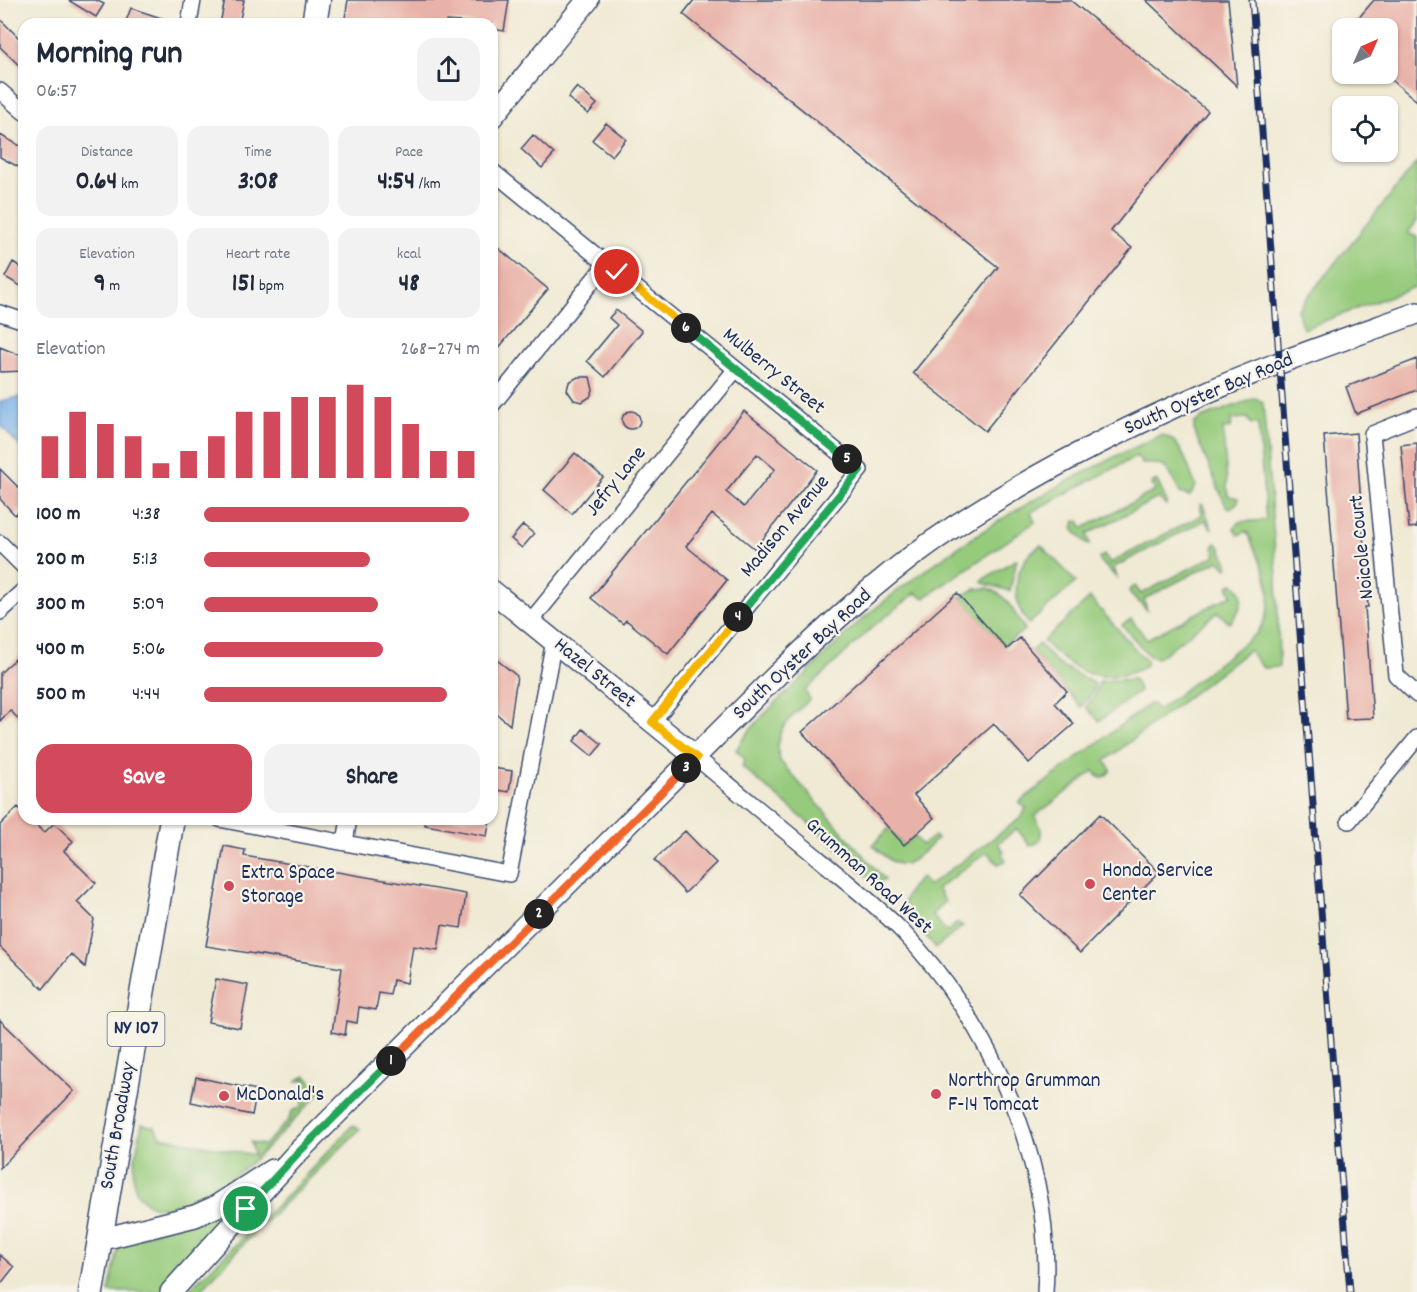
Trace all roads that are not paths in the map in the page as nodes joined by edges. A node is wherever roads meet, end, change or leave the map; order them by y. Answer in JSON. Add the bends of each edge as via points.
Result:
{"nodes":[{"id":1,"x":193,"y":0,"type":"edge"},
{"id":2,"x":318,"y":0,"type":"edge"},
{"id":3,"x":588,"y":0,"type":"edge"},
{"id":4,"x":190,"y":18,"type":"edge"},
{"id":5,"x":315,"y":18,"type":"edge"},
{"id":6,"x":0,"y":91,"type":"edge"},
{"id":7,"x":18,"y":107,"type":"edge"},
{"id":8,"x":498,"y":110,"type":"edge"},
{"id":9,"x":498,"y":176,"type":"edge"},
{"id":10,"x":607,"y":263,"type":"junction"},
{"id":11,"x":0,"y":313,"type":"edge"},
{"id":12,"x":1417,"y":313,"type":"edge"},
{"id":13,"x":18,"y":319,"type":"edge"},
{"id":14,"x":736,"y":369,"type":"junction"},
{"id":15,"x":498,"y":398,"type":"edge"},
{"id":16,"x":1417,"y":416,"type":"edge"},
{"id":17,"x":860,"y":470,"type":"joint"},
{"id":18,"x":0,"y":543,"type":"edge"},
{"id":19,"x":18,"y":561,"type":"edge"},
{"id":20,"x":18,"y":596,"type":"edge"},
{"id":21,"x":498,"y":596,"type":"edge"},
{"id":22,"x":0,"y":612,"type":"edge"},
{"id":23,"x":530,"y":622,"type":"junction"},
{"id":24,"x":554,"y":641,"type":"junction"},
{"id":25,"x":1417,"y":695,"type":"edge"},
{"id":26,"x":652,"y":722,"type":"junction"},
{"id":27,"x":1417,"y":738,"type":"edge"},
{"id":28,"x":697,"y":758,"type":"junction"},
{"id":29,"x":1349,"y":821,"type":"dead end"},
{"id":30,"x":171,"y":825,"type":"edge"},
{"id":31,"x":252,"y":825,"type":"edge"},
{"id":32,"x":348,"y":825,"type":"edge"},
{"id":33,"x":345,"y":842,"type":"junction"},
{"id":34,"x":297,"y":1154,"type":"junction"},
{"id":35,"x":99,"y":1240,"type":"junction"},
{"id":36,"x":91,"y":1292,"type":"edge"},
{"id":37,"x":171,"y":1292,"type":"edge"},
{"id":38,"x":1045,"y":1292,"type":"edge"}],
"edges":[{"from":1,"to":4,"type":"street"},
{"from":2,"to":5,"type":"main road"},
{"from":3,"to":8,"type":"main road"},
{"from":6,"to":7,"type":"street"},
{"from":9,"to":10,"type":"street","name":"Mulberry Street"},
{"from":10,"to":14,"type":"street","name":"Mulberry Street"},
{"from":10,"to":15,"type":"street"},
{"from":11,"to":13,"type":"street"},
{"from":12,"to":28,"type":"main road","name":"South Oyster Bay Road","via":[[1200,395],[1075,456],[982,510],[930,544],[837,618]]},
{"from":14,"to":17,"type":"street","name":"Mulberry Street"},
{"from":14,"to":23,"type":"street","name":"Jefry Lane"},
{"from":16,"to":25,"type":"street","name":"Noicole Court","via":[[1372,434],[1396,675]]},
{"from":17,"to":26,"type":"street","name":"Madison Avenue"},
{"from":18,"to":19,"type":"street"},
{"from":20,"to":22,"type":"street"},
{"from":21,"to":23,"type":"main road","name":"Hazel Street"},
{"from":23,"to":24,"type":"main road","name":"Hazel Street"},
{"from":24,"to":26,"type":"main road","name":"Hazel Street"},
{"from":24,"to":33,"type":"street","via":[[509,874]]},
{"from":26,"to":28,"type":"main road","name":"Hazel Street"},
{"from":27,"to":29,"type":"street"},
{"from":28,"to":34,"type":"main road","name":"South Oyster Bay Road"},
{"from":28,"to":38,"type":"street","name":"Grumman Road West","via":[[875,906],[923,954],[982,1038],[1029,1155],[1040,1208]]},
{"from":30,"to":35,"type":"main road","name":"South Broadway","number":"NY 107"},
{"from":31,"to":33,"type":"street"},
{"from":32,"to":33,"type":"street"},
{"from":34,"to":35,"type":"main road","name":"South Oyster Bay Road","via":[[195,1216]]},
{"from":34,"to":37,"type":"main road","name":"South Oyster Bay Road"},
{"from":35,"to":36,"type":"main road","name":"South Broadway","number":"NY 107"}]}
